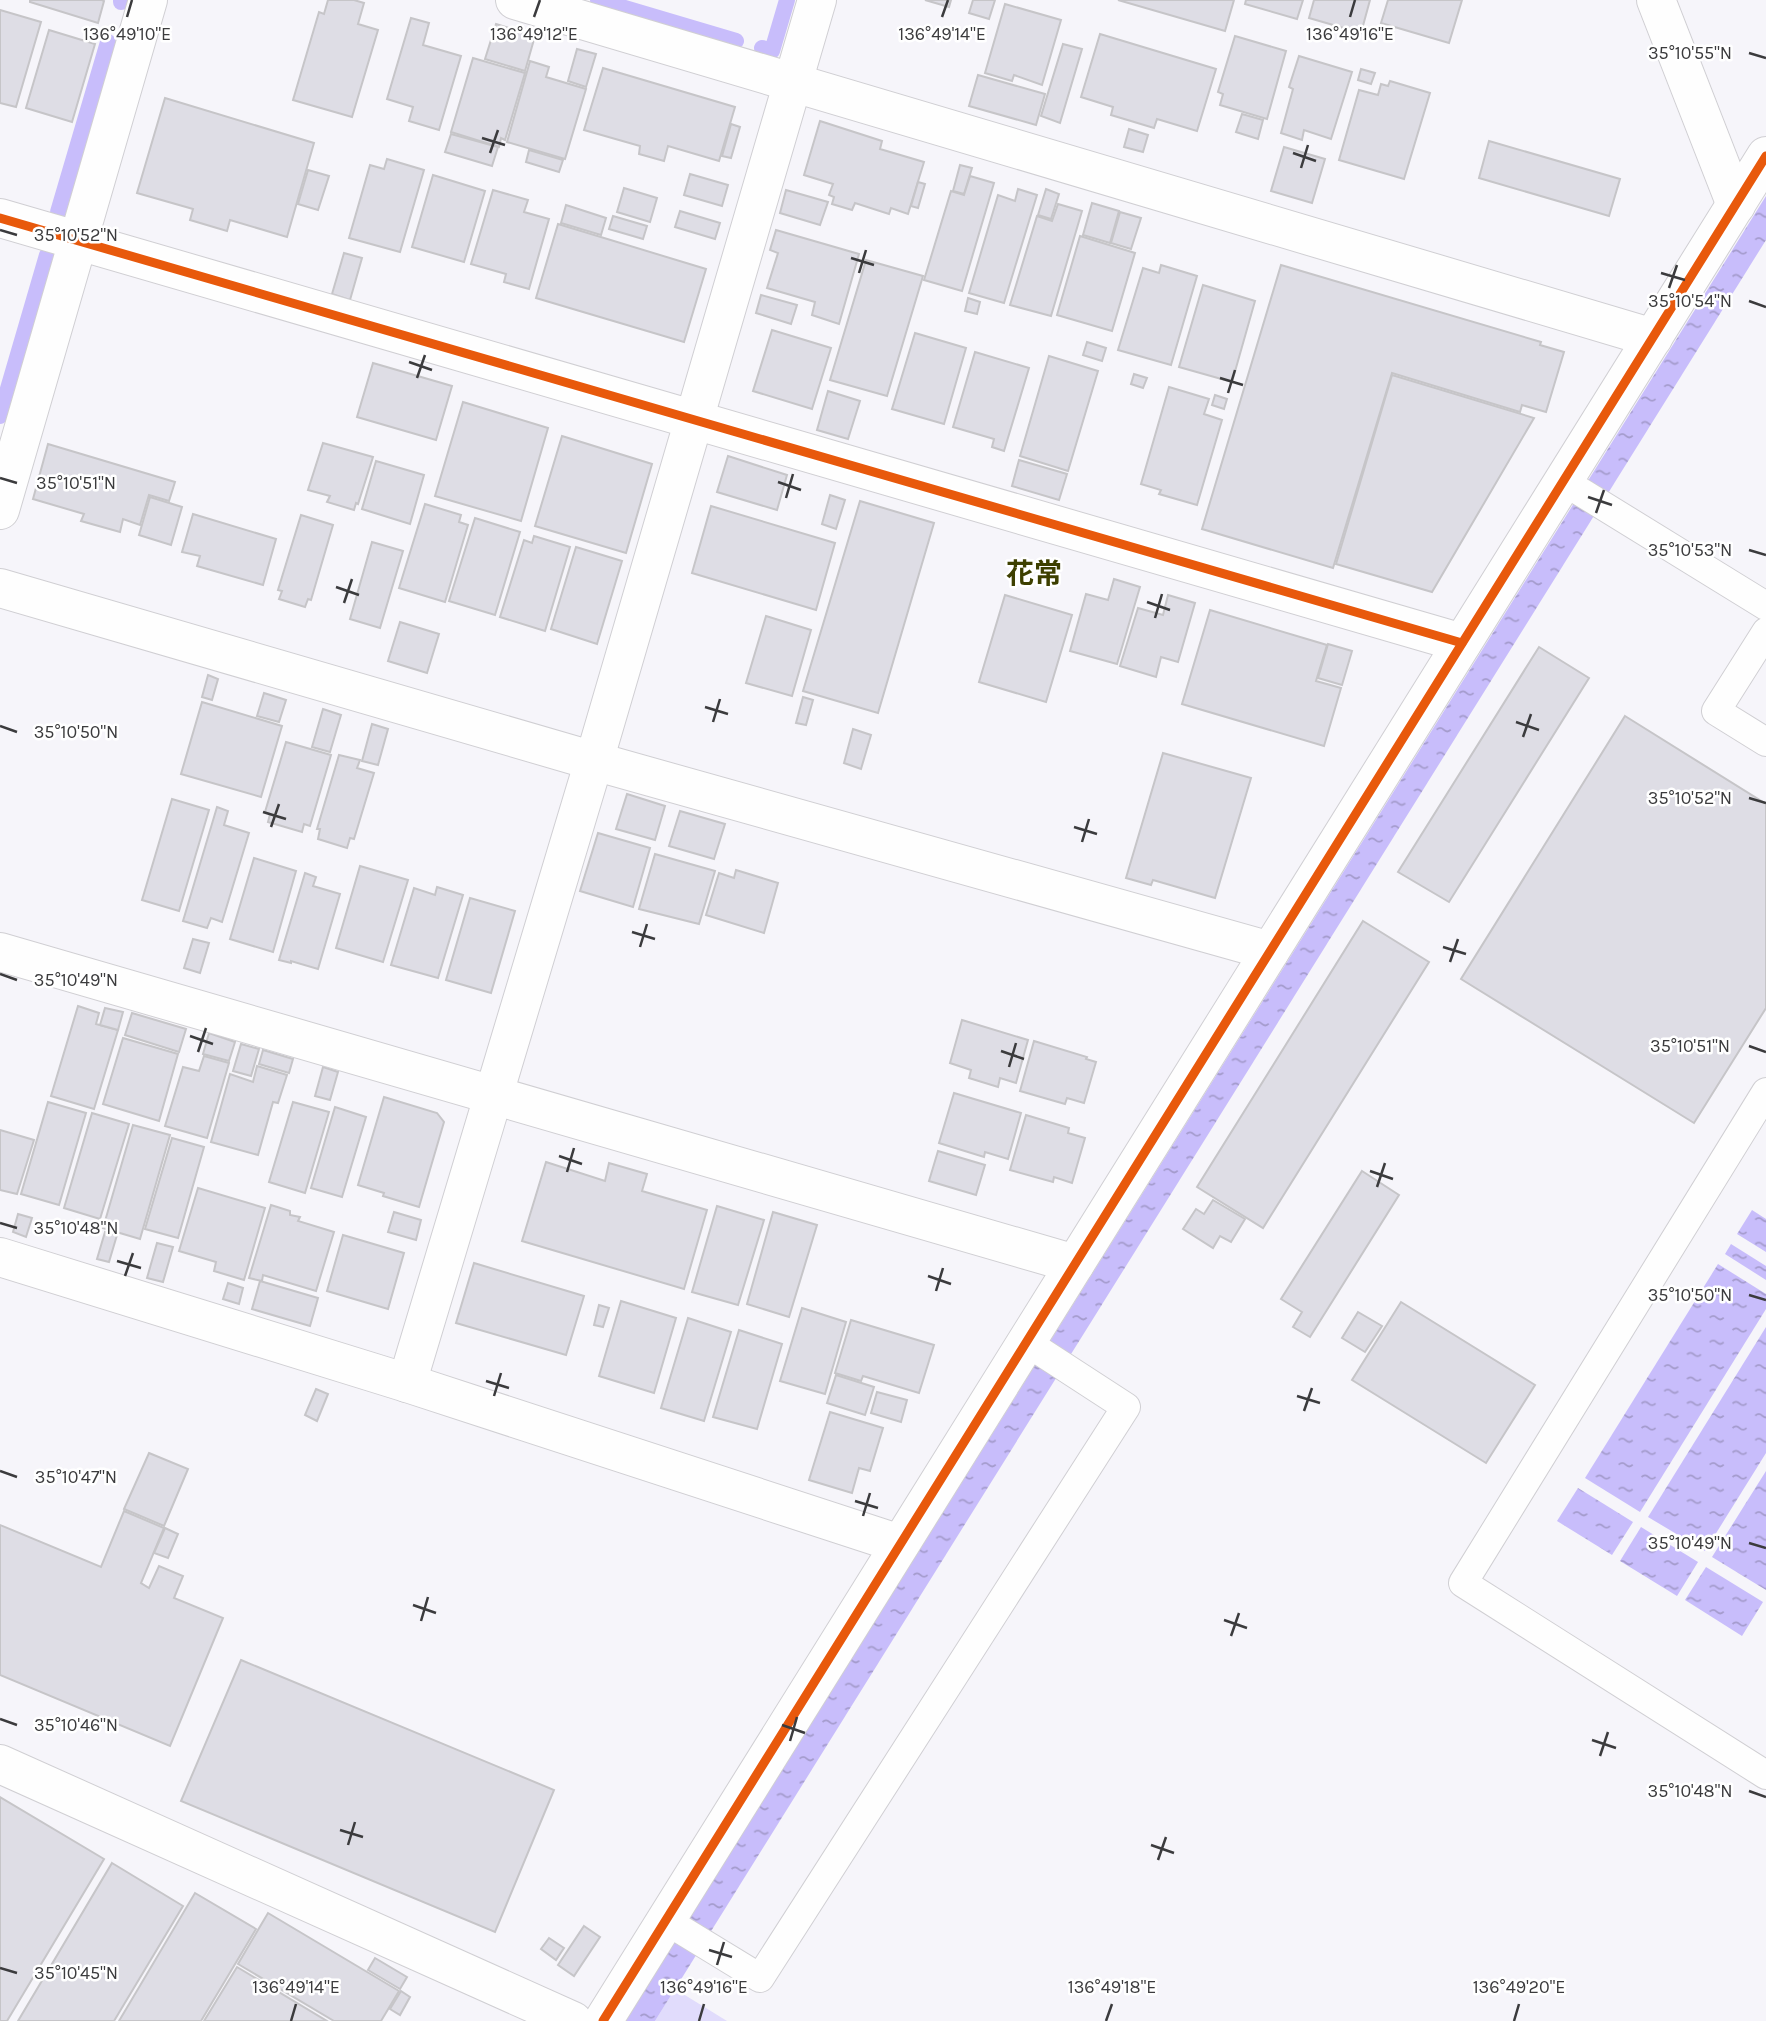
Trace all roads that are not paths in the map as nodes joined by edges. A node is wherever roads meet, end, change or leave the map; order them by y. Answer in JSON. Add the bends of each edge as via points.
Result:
{"nodes":[{"id":1,"x":148,"y":0,"type":"edge"},
{"id":2,"x":515,"y":0,"type":"edge"},
{"id":3,"x":817,"y":0,"type":"edge"},
{"id":4,"x":1656,"y":0,"type":"edge"},
{"id":5,"x":793,"y":82,"type":"junction"},
{"id":6,"x":1766,"y":156,"type":"edge"},
{"id":7,"x":1736,"y":205,"type":"junction"},
{"id":8,"x":0,"y":218,"type":"edge"},
{"id":9,"x":78,"y":241,"type":"junction"},
{"id":10,"x":1653,"y":338,"type":"junction"},
{"id":11,"x":694,"y":419,"type":"junction"},
{"id":12,"x":1570,"y":485,"type":"junction"},
{"id":13,"x":0,"y":510,"type":"edge"},
{"id":14,"x":0,"y":588,"type":"edge"},
{"id":15,"x":1766,"y":606,"type":"edge"},
{"id":16,"x":1766,"y":632,"type":"edge"},
{"id":17,"x":1462,"y":643,"type":"junction"},
{"id":18,"x":1766,"y":742,"type":"edge"},
{"id":19,"x":594,"y":761,"type":"junction"},
{"id":20,"x":1270,"y":951,"type":"junction"},
{"id":21,"x":0,"y":952,"type":"edge"},
{"id":22,"x":1766,"y":1092,"type":"edge"},
{"id":23,"x":494,"y":1095,"type":"junction"},
{"id":24,"x":0,"y":1257,"type":"edge"},
{"id":25,"x":1074,"y":1264,"type":"junction"},
{"id":26,"x":1033,"y":1346,"type":"junction"},
{"id":27,"x":407,"y":1383,"type":"junction"},
{"id":28,"x":900,"y":1544,"type":"junction"},
{"id":29,"x":0,"y":1764,"type":"edge"},
{"id":30,"x":1766,"y":1775,"type":"edge"},
{"id":31,"x":672,"y":1924,"type":"junction"},
{"id":32,"x":573,"y":2021,"type":"edge"},
{"id":33,"x":603,"y":2021,"type":"edge"}],
"edges":[{"from":1,"to":9,"type":"street"},
{"from":2,"to":5,"type":"street"},
{"from":3,"to":5,"type":"street"},
{"from":4,"to":7,"type":"street"},
{"from":5,"to":10,"type":"street"},
{"from":5,"to":11,"type":"street"},
{"from":6,"to":7,"type":"street"},
{"from":7,"to":10,"type":"street"},
{"from":8,"to":9,"type":"street"},
{"from":9,"to":11,"type":"street"},
{"from":9,"to":13,"type":"street"},
{"from":10,"to":12,"type":"street"},
{"from":11,"to":17,"type":"street"},
{"from":11,"to":19,"type":"street"},
{"from":12,"to":15,"type":"lane"},
{"from":12,"to":17,"type":"street"},
{"from":14,"to":19,"type":"street"},
{"from":16,"to":18,"type":"lane","via":[[1716,711]]},
{"from":17,"to":20,"type":"street"},
{"from":19,"to":20,"type":"street"},
{"from":19,"to":23,"type":"street"},
{"from":20,"to":25,"type":"street"},
{"from":21,"to":23,"type":"street"},
{"from":22,"to":30,"type":"lane","via":[[1463,1583]]},
{"from":23,"to":25,"type":"street"},
{"from":23,"to":27,"type":"street"},
{"from":24,"to":27,"type":"street"},
{"from":25,"to":26,"type":"street"},
{"from":26,"to":28,"type":"street"},
{"from":26,"to":31,"type":"lane","via":[[1126,1407],[760,1978]]},
{"from":27,"to":28,"type":"street"},
{"from":28,"to":31,"type":"street"},
{"from":29,"to":32,"type":"street"},
{"from":31,"to":33,"type":"street"}]}
